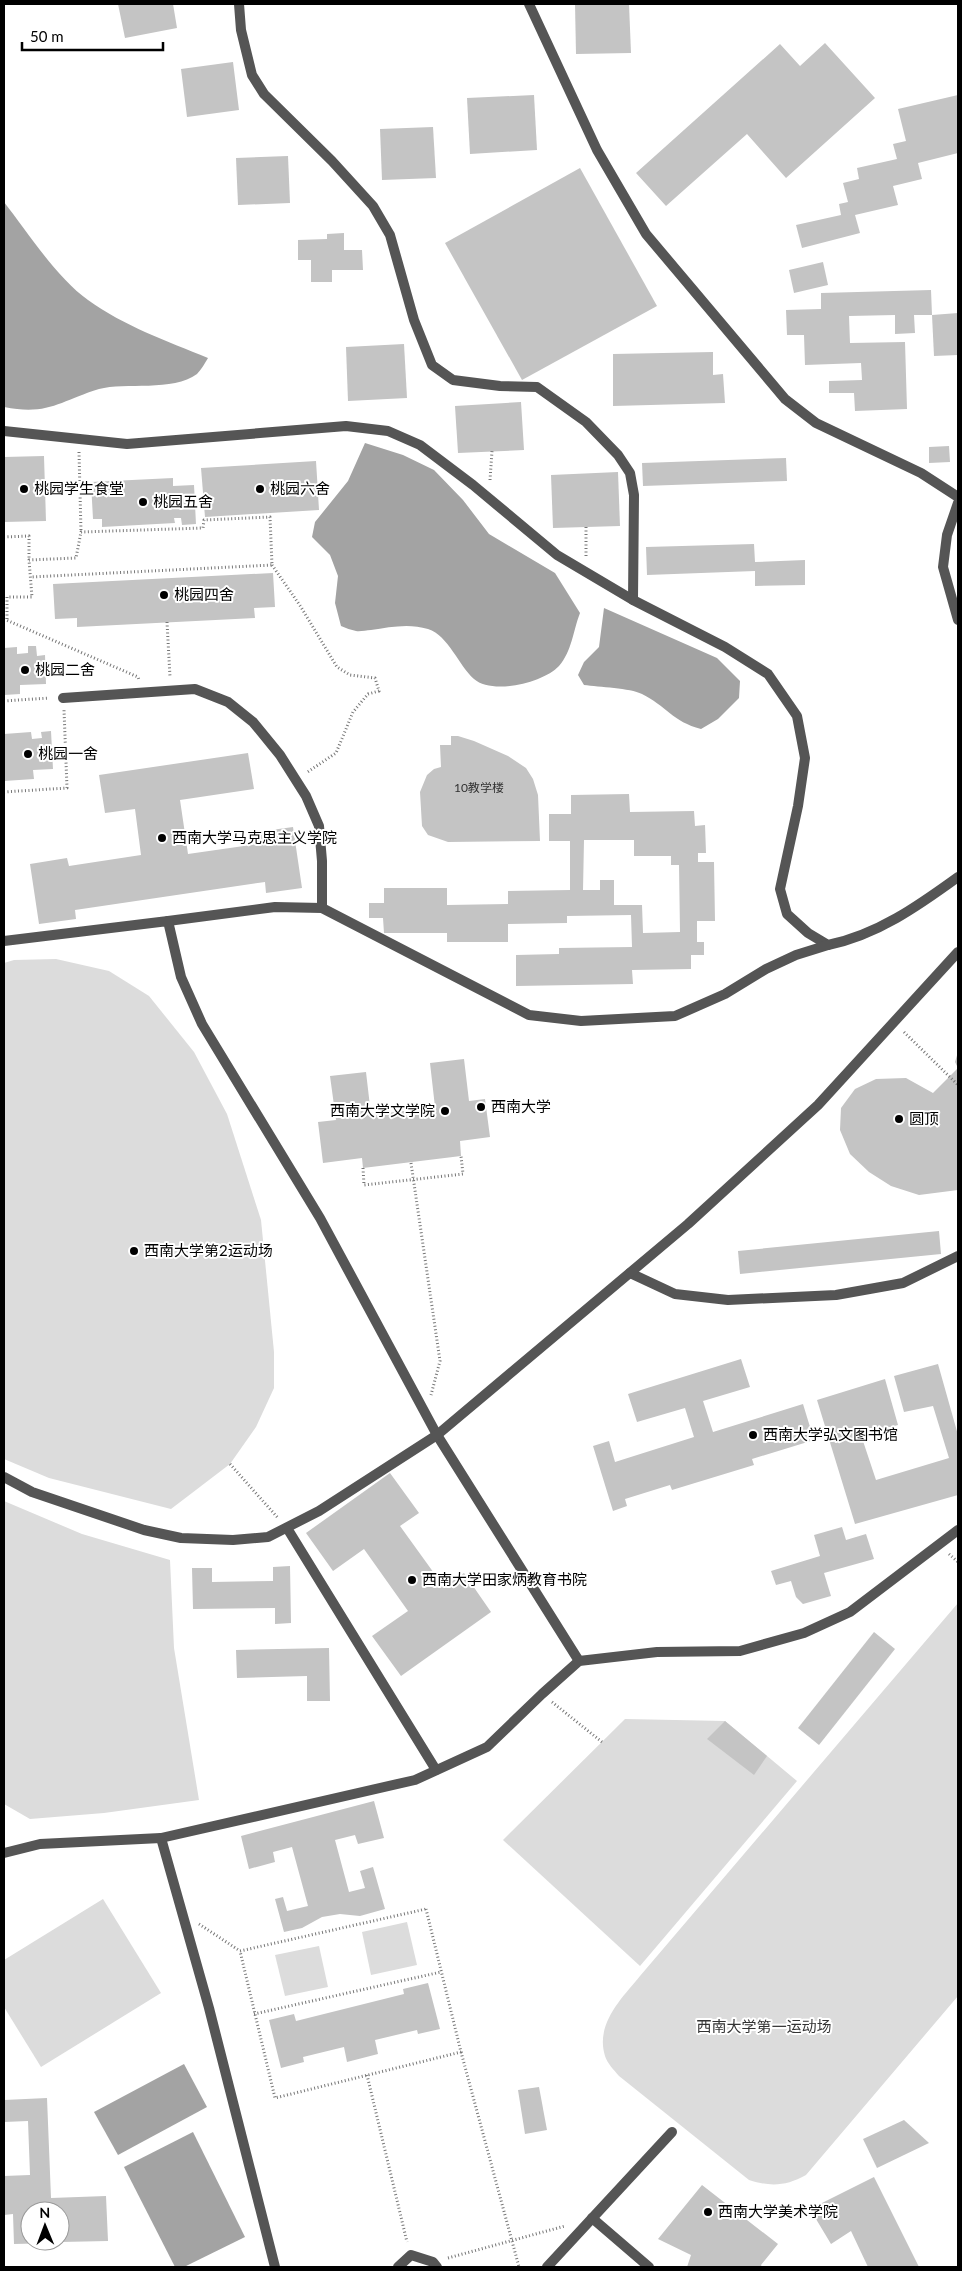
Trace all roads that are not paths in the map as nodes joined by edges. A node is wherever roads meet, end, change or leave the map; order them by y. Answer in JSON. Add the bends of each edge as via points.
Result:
{"nodes":[{"id":1,"x":239,"y":4,"type":"edge"},
{"id":2,"x":529,"y":4,"type":"edge"},
{"id":3,"x":4,"y":431,"type":"edge"},
{"id":4,"x":958,"y":497,"type":"edge"},
{"id":5,"x":958,"y":503,"type":"edge"},
{"id":6,"x":633,"y":600,"type":"junction"},
{"id":7,"x":958,"y":620,"type":"edge"},
{"id":8,"x":63,"y":698,"type":"road end"},
{"id":9,"x":958,"y":877,"type":"edge"},
{"id":10,"x":322,"y":908,"type":"junction"},
{"id":11,"x":168,"y":922,"type":"junction"},
{"id":12,"x":4,"y":941,"type":"edge"},
{"id":13,"x":828,"y":945,"type":"junction"},
{"id":14,"x":958,"y":952,"type":"edge"},
{"id":15,"x":958,"y":1256,"type":"edge"},
{"id":16,"x":630,"y":1273,"type":"junction"},
{"id":17,"x":437,"y":1435,"type":"junction"},
{"id":18,"x":4,"y":1477,"type":"edge"},
{"id":19,"x":287,"y":1528,"type":"junction"},
{"id":20,"x":958,"y":1530,"type":"edge"},
{"id":21,"x":579,"y":1661,"type":"junction"},
{"id":22,"x":436,"y":1770,"type":"junction"},
{"id":23,"x":161,"y":1838,"type":"junction"},
{"id":24,"x":4,"y":1853,"type":"edge"},
{"id":25,"x":672,"y":2132,"type":"dead end"},
{"id":26,"x":592,"y":2218,"type":"junction"},
{"id":27,"x":435,"y":2264,"type":"edge"},
{"id":28,"x":275,"y":2267,"type":"edge"},
{"id":29,"x":398,"y":2267,"type":"edge"},
{"id":30,"x":547,"y":2267,"type":"edge"},
{"id":31,"x":650,"y":2267,"type":"edge"}],
"edges":[{"from":1,"to":6,"type":"lane","via":[[241,30],[252,75],[264,94],[373,206],[390,235],[414,320],[432,365],[453,380],[537,387],[586,422],[630,473],[634,495]]},
{"from":2,"to":4,"type":"lane","via":[[597,150],[646,234],[785,399],[816,423],[921,473]]},
{"from":3,"to":6,"type":"lane","via":[[127,444],[346,426],[388,431],[420,446],[557,555]]},
{"from":5,"to":7,"type":"lane","via":[[947,534],[943,568]]},
{"from":6,"to":13,"type":"lane","via":[[725,647],[768,674],[797,716],[805,758],[780,889],[787,914]]},
{"from":8,"to":10,"type":"lane","via":[[195,690],[228,702],[253,722],[296,780],[319,826]]},
{"from":9,"to":13,"type":"lane","via":[[882,927],[850,941]]},
{"from":10,"to":11,"type":"lane","via":[[275,907]]},
{"from":10,"to":13,"type":"lane","via":[[529,1015],[581,1021],[675,1016],[726,994],[796,955]]},
{"from":11,"to":12,"type":"lane"},
{"from":11,"to":17,"type":"lane","via":[[180,977],[202,1024],[320,1218]]},
{"from":14,"to":16,"type":"lane","via":[[818,1105]]},
{"from":15,"to":16,"type":"lane","via":[[903,1283],[836,1295],[728,1300],[675,1294]]},
{"from":16,"to":17,"type":"lane"},
{"from":17,"to":19,"type":"lane"},
{"from":17,"to":21,"type":"lane"},
{"from":18,"to":19,"type":"lane","via":[[32,1492],[144,1530],[180,1538],[233,1540],[268,1537]]},
{"from":19,"to":22,"type":"lane"},
{"from":20,"to":21,"type":"lane","via":[[850,1612],[804,1633],[740,1651],[657,1652]]},
{"from":21,"to":22,"type":"lane","via":[[486,1747]]},
{"from":22,"to":23,"type":"lane","via":[[415,1780]]},
{"from":23,"to":24,"type":"lane","via":[[40,1844]]},
{"from":23,"to":28,"type":"lane","via":[[209,2008]]},
{"from":25,"to":26,"type":"lane"},
{"from":26,"to":30,"type":"lane"},
{"from":26,"to":31,"type":"lane"},
{"from":27,"to":29,"type":"lane","via":[[410,2255]]}]}
